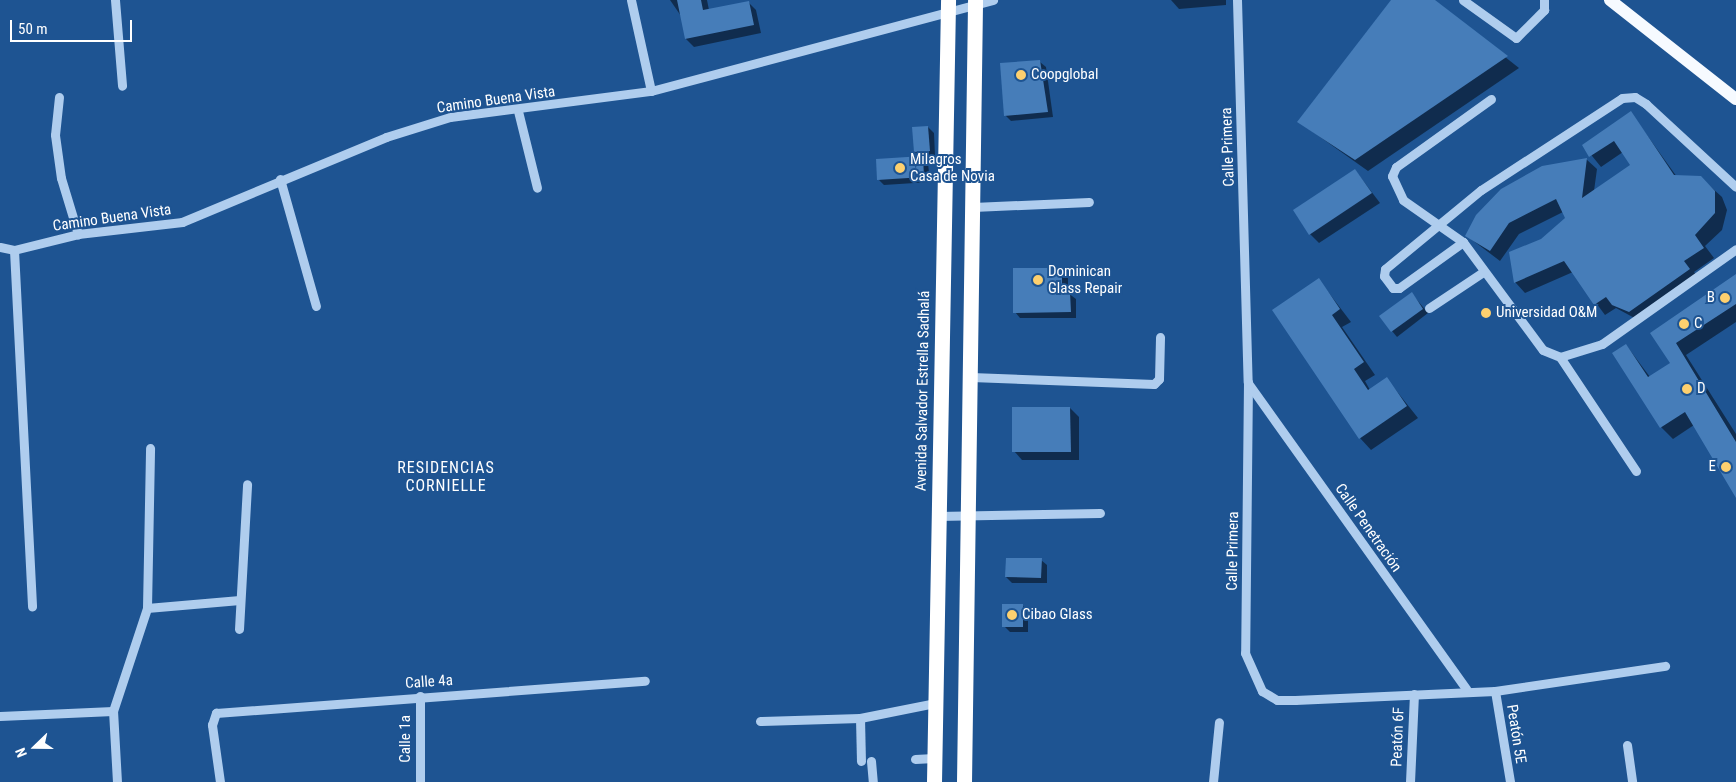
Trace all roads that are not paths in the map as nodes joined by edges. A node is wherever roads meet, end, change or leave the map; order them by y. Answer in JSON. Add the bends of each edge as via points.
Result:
{"nodes":[{"id":1,"x":115,"y":0,"type":"edge"},
{"id":2,"x":631,"y":0,"type":"edge"},
{"id":3,"x":993,"y":0,"type":"edge"},
{"id":4,"x":1237,"y":0,"type":"edge"},
{"id":5,"x":1463,"y":0,"type":"edge"},
{"id":6,"x":1544,"y":0,"type":"edge"},
{"id":7,"x":1610,"y":0,"type":"edge"},
{"id":8,"x":975,"y":3,"type":"edge"},
{"id":9,"x":947,"y":6,"type":"edge"},
{"id":10,"x":122,"y":86,"type":"dead end"},
{"id":11,"x":650,"y":91,"type":"junction"},
{"id":12,"x":59,"y":97,"type":"dead end"},
{"id":13,"x":1491,"y":99,"type":"dead end"},
{"id":14,"x":1736,"y":99,"type":"edge"},
{"id":15,"x":518,"y":111,"type":"junction"},
{"id":16,"x":280,"y":179,"type":"junction"},
{"id":17,"x":537,"y":188,"type":"dead end"},
{"id":18,"x":1736,"y":188,"type":"edge"},
{"id":19,"x":1088,"y":202,"type":"dead end"},
{"id":20,"x":973,"y":207,"type":"junction"},
{"id":21,"x":1444,"y":224,"type":"junction"},
{"id":22,"x":78,"y":234,"type":"junction"},
{"id":23,"x":1462,"y":242,"type":"junction"},
{"id":24,"x":0,"y":247,"type":"edge"},
{"id":25,"x":1736,"y":249,"type":"edge"},
{"id":26,"x":14,"y":250,"type":"junction"},
{"id":27,"x":1483,"y":272,"type":"junction"},
{"id":28,"x":316,"y":306,"type":"dead end"},
{"id":29,"x":1429,"y":308,"type":"dead end"},
{"id":30,"x":1160,"y":337,"type":"dead end"},
{"id":31,"x":1560,"y":357,"type":"junction"},
{"id":32,"x":971,"y":377,"type":"junction"},
{"id":33,"x":1248,"y":382,"type":"junction"},
{"id":34,"x":150,"y":448,"type":"dead end"},
{"id":35,"x":1636,"y":470,"type":"dead end"},
{"id":36,"x":247,"y":484,"type":"dead end"},
{"id":37,"x":1100,"y":513,"type":"dead end"},
{"id":38,"x":970,"y":515,"type":"junction"},
{"id":39,"x":938,"y":516,"type":"junction"},
{"id":40,"x":240,"y":600,"type":"junction"},
{"id":41,"x":32,"y":607,"type":"dead end"},
{"id":42,"x":147,"y":608,"type":"junction"},
{"id":43,"x":239,"y":629,"type":"dead end"},
{"id":44,"x":1665,"y":666,"type":"dead end"},
{"id":45,"x":645,"y":681,"type":"dead end"},
{"id":46,"x":1466,"y":689,"type":"junction"},
{"id":47,"x":1494,"y":691,"type":"junction"},
{"id":48,"x":1414,"y":694,"type":"junction"},
{"id":49,"x":420,"y":696,"type":"junction"},
{"id":50,"x":935,"y":703,"type":"junction"},
{"id":51,"x":113,"y":711,"type":"junction"},
{"id":52,"x":0,"y":716,"type":"edge"},
{"id":53,"x":860,"y":718,"type":"junction"},
{"id":54,"x":760,"y":721,"type":"dead end"},
{"id":55,"x":1219,"y":722,"type":"dead end"},
{"id":56,"x":1627,"y":745,"type":"dead end"},
{"id":57,"x":934,"y":758,"type":"junction"},
{"id":58,"x":915,"y":759,"type":"dead end"},
{"id":59,"x":861,"y":761,"type":"dead end"},
{"id":60,"x":871,"y":761,"type":"dead end"},
{"id":61,"x":117,"y":782,"type":"edge"},
{"id":62,"x":220,"y":782,"type":"edge"},
{"id":63,"x":420,"y":782,"type":"edge"},
{"id":64,"x":873,"y":782,"type":"edge"},
{"id":65,"x":934,"y":782,"type":"edge"},
{"id":66,"x":964,"y":782,"type":"edge"},
{"id":67,"x":1213,"y":782,"type":"edge"},
{"id":68,"x":1410,"y":782,"type":"edge"},
{"id":69,"x":1510,"y":782,"type":"edge"},
{"id":70,"x":1632,"y":782,"type":"edge"}],
"edges":[{"from":1,"to":10,"type":"street"},
{"from":2,"to":11,"type":"street"},
{"from":3,"to":8,"type":"street","name":"Camino Buena Vista"},
{"from":4,"to":33,"type":"street","name":"Calle Primera"},
{"from":5,"to":6,"type":"street","via":[[1516,38],[1544,10]]},
{"from":7,"to":14,"type":"main road"},
{"from":8,"to":9,"type":"street","name":"Camino Buena Vista"},
{"from":8,"to":20,"type":"highway"},
{"from":9,"to":11,"type":"street","name":"Camino Buena Vista"},
{"from":9,"to":39,"type":"highway","name":"Avenida Salvador Estrella Sadhalá"},
{"from":11,"to":15,"type":"street","name":"Camino Buena Vista"},
{"from":12,"to":22,"type":"street","via":[[56,135],[61,178]]},
{"from":13,"to":21,"type":"street","via":[[1396,167],[1392,176],[1403,200]]},
{"from":15,"to":16,"type":"street","name":"Camino Buena Vista","via":[[450,117],[386,137]]},
{"from":15,"to":17,"type":"street"},
{"from":16,"to":22,"type":"street","name":"Camino Buena Vista","via":[[182,222]]},
{"from":16,"to":28,"type":"street"},
{"from":18,"to":21,"type":"street","via":[[1646,104],[1635,97],[1622,98],[1481,190]]},
{"from":19,"to":20,"type":"street"},
{"from":20,"to":32,"type":"highway"},
{"from":21,"to":23,"type":"street"},
{"from":21,"to":23,"type":"street","via":[[1385,269],[1393,288]]},
{"from":22,"to":26,"type":"street","name":"Camino Buena Vista"},
{"from":23,"to":27,"type":"street"},
{"from":24,"to":26,"type":"street","name":"Camino Buena Vista"},
{"from":25,"to":31,"type":"street","via":[[1602,344]]},
{"from":26,"to":41,"type":"street"},
{"from":27,"to":29,"type":"street"},
{"from":27,"to":31,"type":"street","via":[[1543,350]]},
{"from":30,"to":32,"type":"street","via":[[1159,379],[1154,384]]},
{"from":31,"to":35,"type":"street"},
{"from":32,"to":38,"type":"highway"},
{"from":33,"to":46,"type":"street","name":"Calle Penetración"},
{"from":33,"to":48,"type":"street","name":"Calle Primera","via":[[1245,653],[1251,674],[1262,691],[1277,700]]},
{"from":34,"to":42,"type":"street"},
{"from":36,"to":40,"type":"street"},
{"from":37,"to":38,"type":"street"},
{"from":38,"to":39,"type":"street"},
{"from":38,"to":66,"type":"highway"},
{"from":39,"to":50,"type":"highway","name":"Avenida Salvador Estrella Sadhalá"},
{"from":40,"to":42,"type":"street"},
{"from":40,"to":43,"type":"street"},
{"from":42,"to":51,"type":"street"},
{"from":44,"to":47,"type":"street","name":"Calle Primera"},
{"from":45,"to":49,"type":"street","name":"Calle 4a"},
{"from":46,"to":47,"type":"street","name":"Calle Primera"},
{"from":46,"to":48,"type":"street","name":"Calle Primera"},
{"from":47,"to":69,"type":"street","name":"Peatón 5E"},
{"from":48,"to":68,"type":"street","name":"Peatón 6F"},
{"from":49,"to":62,"type":"street","name":"Calle 4a","via":[[216,713],[212,725]]},
{"from":49,"to":63,"type":"street","name":"Calle 1a"},
{"from":50,"to":53,"type":"street"},
{"from":50,"to":57,"type":"highway","name":"Avenida Salvador Estrella Sadhalá"},
{"from":51,"to":52,"type":"street"},
{"from":51,"to":61,"type":"street"},
{"from":53,"to":54,"type":"street"},
{"from":53,"to":59,"type":"street"},
{"from":55,"to":67,"type":"street"},
{"from":56,"to":70,"type":"street"},
{"from":57,"to":58,"type":"street"},
{"from":57,"to":65,"type":"highway","name":"Avenida Salvador Estrella Sadhalá"},
{"from":60,"to":64,"type":"street"}]}
